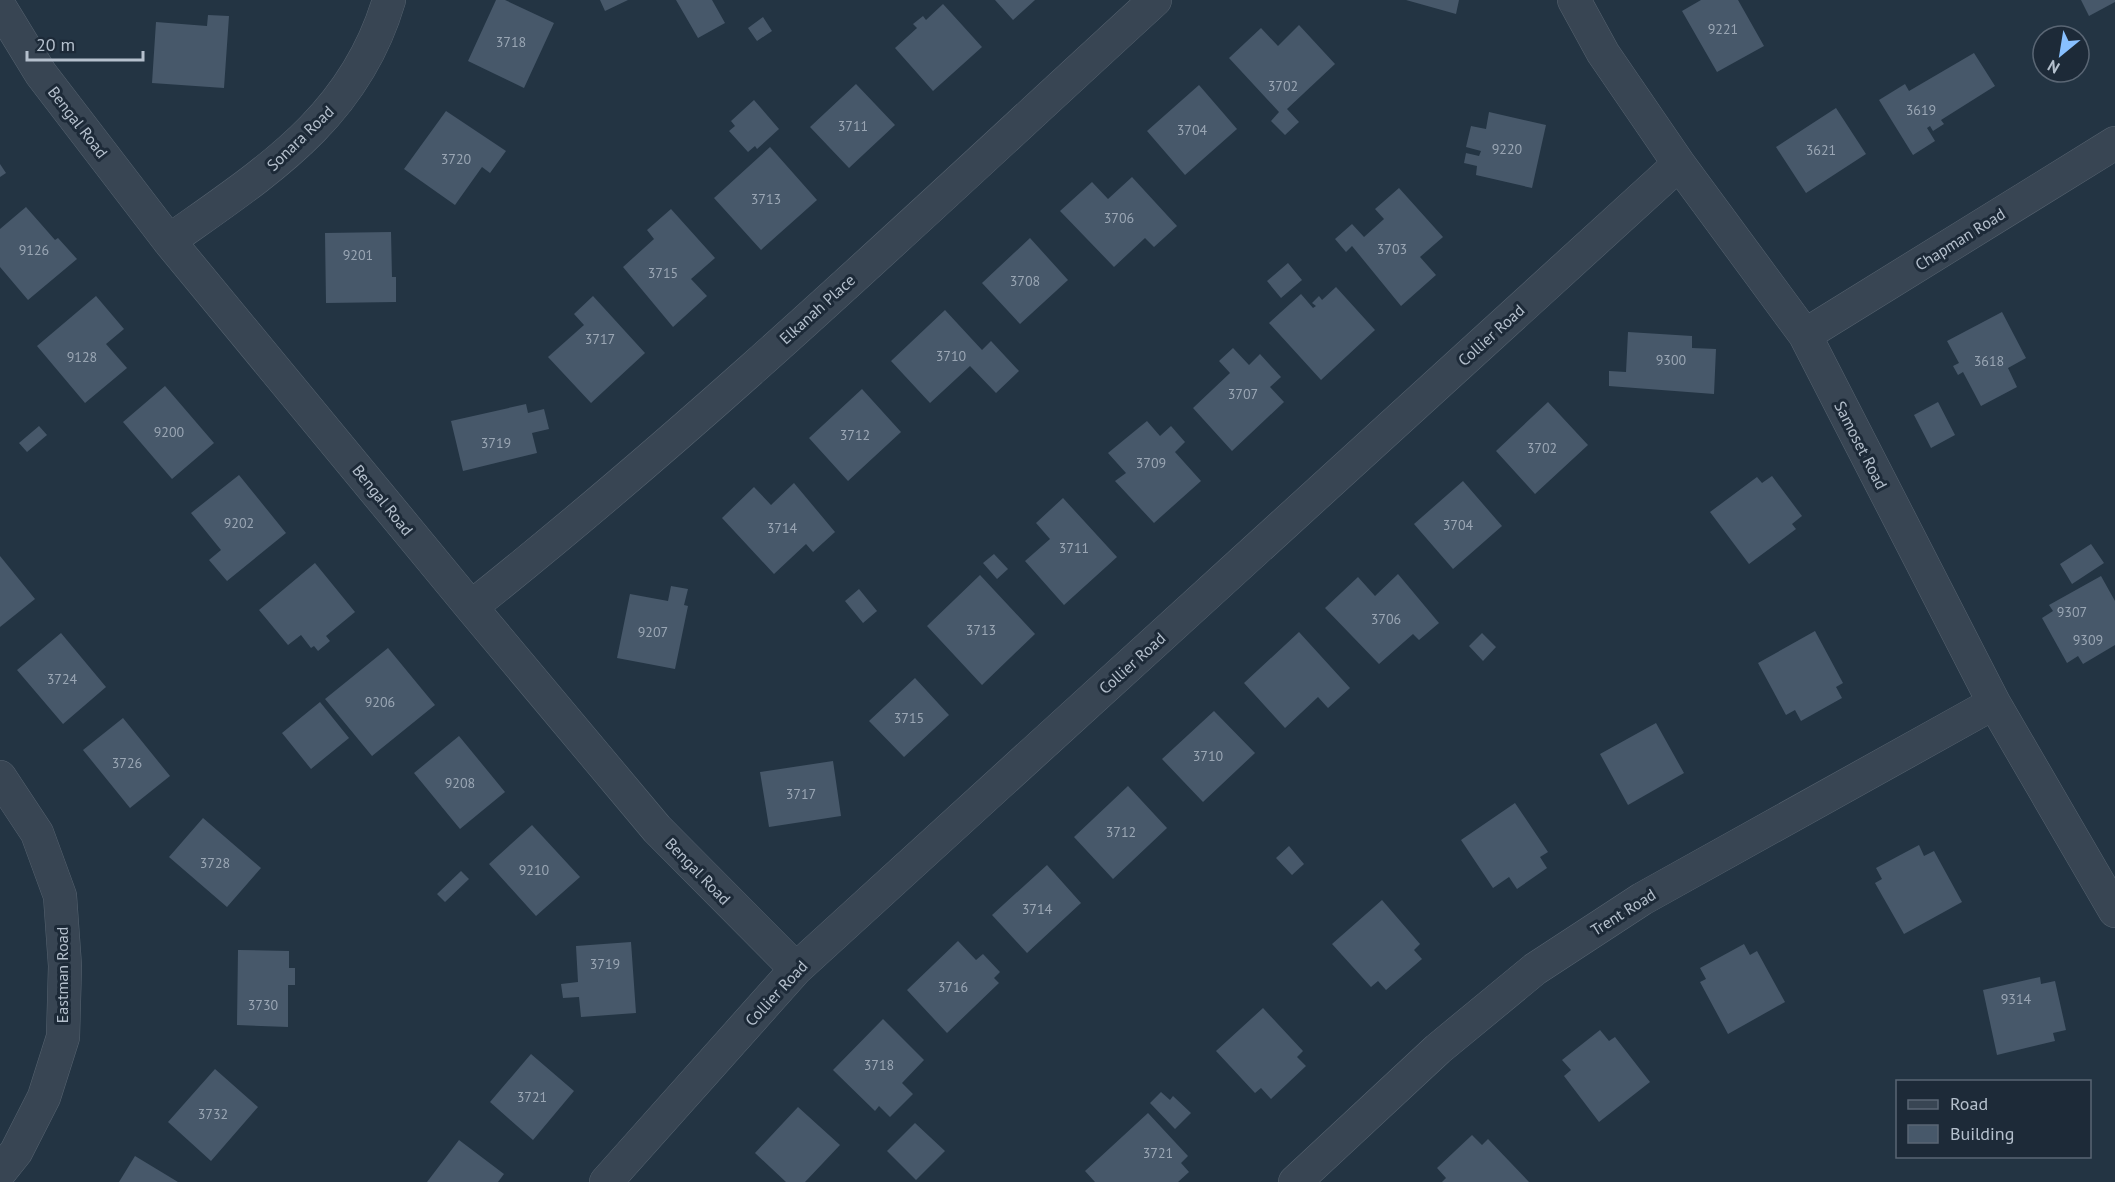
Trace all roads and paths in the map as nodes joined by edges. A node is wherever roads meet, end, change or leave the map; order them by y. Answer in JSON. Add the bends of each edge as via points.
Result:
{"nodes":[{"id":1,"x":389,"y":0,"type":"edge"},
{"id":2,"x":1155,"y":0,"type":"edge"},
{"id":3,"x":1574,"y":0,"type":"edge"},
{"id":4,"x":0,"y":7,"type":"edge"},
{"id":5,"x":2115,"y":143,"type":"edge"},
{"id":6,"x":1679,"y":164,"type":"junction"},
{"id":7,"x":170,"y":241,"type":"junction"},
{"id":8,"x":1805,"y":335,"type":"junction"},
{"id":9,"x":471,"y":607,"type":"junction"},
{"id":10,"x":1994,"y":703,"type":"junction"},
{"id":11,"x":0,"y":777,"type":"edge"},
{"id":12,"x":2115,"y":911,"type":"edge"},
{"id":13,"x":796,"y":969,"type":"junction"},
{"id":14,"x":0,"y":1172,"type":"edge"},
{"id":15,"x":606,"y":1182,"type":"edge"},
{"id":16,"x":1295,"y":1182,"type":"edge"}],
"edges":[{"from":1,"to":7,"type":"street","name":"Sonara Road","via":[[362,68],[323,119],[281,161]]},
{"from":2,"to":9,"type":"street","name":"Elkanah Place","via":[[685,430],[587,515]]},
{"from":3,"to":6,"type":"street","name":"Samoset Road","via":[[1603,53]]},
{"from":4,"to":7,"type":"street","name":"Bengal Road","via":[[41,74]]},
{"from":5,"to":8,"type":"street","name":"Chapman Road"},
{"from":6,"to":8,"type":"street","name":"Samoset Road"},
{"from":6,"to":13,"type":"street","name":"Collier Road"},
{"from":7,"to":9,"type":"street","name":"Bengal Road"},
{"from":8,"to":10,"type":"street","name":"Samoset Road"},
{"from":9,"to":13,"type":"street","name":"Bengal Road","via":[[657,829]]},
{"from":10,"to":12,"type":"street","name":"Samoset Road"},
{"from":10,"to":16,"type":"street","name":"Trent Road","via":[[1642,900],[1535,969],[1438,1049]]},
{"from":11,"to":14,"type":"street","name":"Eastman Road","via":[[37,833],[60,896],[65,966],[63,1037],[44,1096],[16,1152]]},
{"from":13,"to":15,"type":"street","name":"Collier Road"}]}
